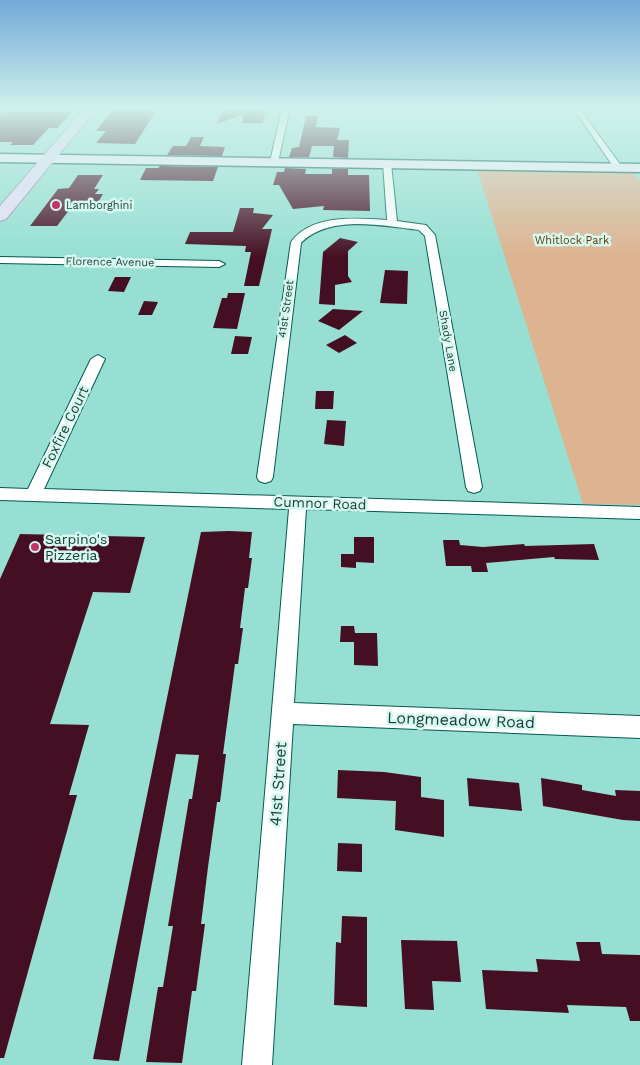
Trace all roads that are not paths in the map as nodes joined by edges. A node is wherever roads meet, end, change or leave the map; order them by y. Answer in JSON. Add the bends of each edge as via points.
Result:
{"nodes":[{"id":1,"x":0,"y":158,"type":"edge"},
{"id":2,"x":275,"y":158,"type":"edge"},
{"id":3,"x":611,"y":158,"type":"edge"},
{"id":4,"x":48,"y":159,"type":"junction"},
{"id":5,"x":274,"y":162,"type":"junction"},
{"id":6,"x":387,"y":163,"type":"junction"},
{"id":7,"x":618,"y":167,"type":"junction"},
{"id":8,"x":640,"y":168,"type":"edge"},
{"id":9,"x":0,"y":216,"type":"edge"},
{"id":10,"x":392,"y":224,"type":"junction"},
{"id":11,"x":0,"y":260,"type":"edge"},
{"id":12,"x":219,"y":264,"type":"dead end"},
{"id":13,"x":98,"y":359,"type":"dead end"},
{"id":14,"x":265,"y":477,"type":"dead end"},
{"id":15,"x":474,"y":487,"type":"dead end"},
{"id":16,"x":0,"y":494,"type":"edge"},
{"id":17,"x":33,"y":495,"type":"junction"},
{"id":18,"x":298,"y":503,"type":"junction"},
{"id":19,"x":640,"y":513,"type":"edge"},
{"id":20,"x":283,"y":713,"type":"junction"},
{"id":21,"x":640,"y":727,"type":"edge"},
{"id":22,"x":256,"y":1065,"type":"edge"}],
"edges":[{"from":1,"to":4,"type":"street"},
{"from":2,"to":5,"type":"street"},
{"from":3,"to":7,"type":"street"},
{"from":4,"to":5,"type":"street"},
{"from":4,"to":9,"type":"main road"},
{"from":5,"to":6,"type":"street"},
{"from":6,"to":7,"type":"street"},
{"from":6,"to":10,"type":"street"},
{"from":7,"to":8,"type":"street"},
{"from":10,"to":14,"type":"street","name":"41st Street","via":[[332,224],[311,229],[296,242]]},
{"from":10,"to":15,"type":"street","name":"Shady Lane","via":[[422,227],[430,235]]},
{"from":11,"to":12,"type":"street","name":"Florence Avenue"},
{"from":13,"to":17,"type":"street","name":"Foxfire Court"},
{"from":16,"to":17,"type":"street","name":"Cumnor Road"},
{"from":17,"to":18,"type":"street","name":"Cumnor Road"},
{"from":18,"to":19,"type":"street","name":"Cumnor Road"},
{"from":18,"to":20,"type":"street","name":"41st Street"},
{"from":20,"to":21,"type":"street","name":"Longmeadow Road"},
{"from":20,"to":22,"type":"street","name":"41st Street"}]}
